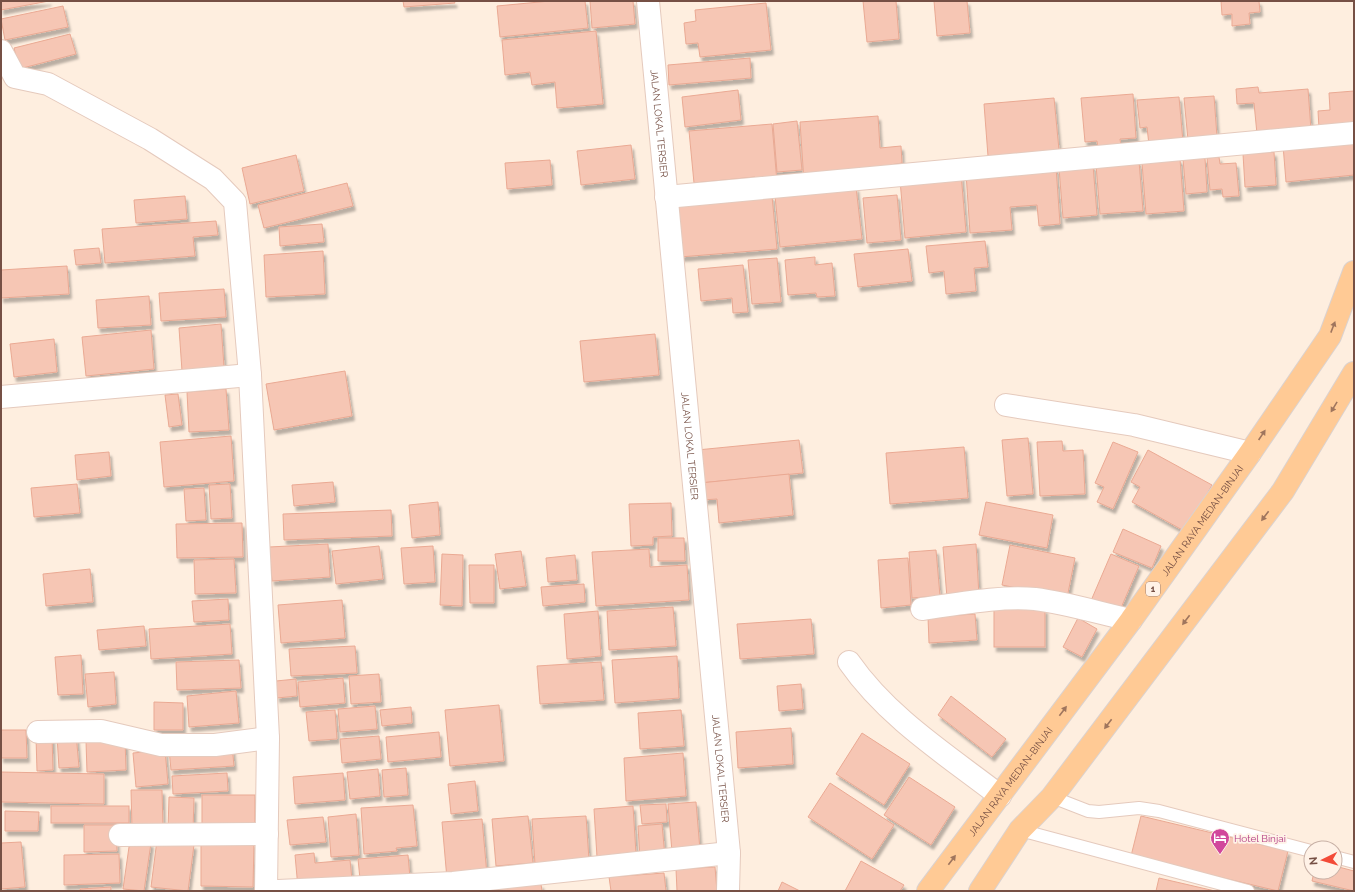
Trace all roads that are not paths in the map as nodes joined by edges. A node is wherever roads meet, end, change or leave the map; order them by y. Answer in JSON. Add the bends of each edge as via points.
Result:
{"nodes":[{"id":1,"x":651,"y":1,"type":"edge"},
{"id":2,"x":1,"y":51,"type":"edge"},
{"id":3,"x":1354,"y":132,"type":"edge"},
{"id":4,"x":666,"y":197,"type":"junction"},
{"id":5,"x":1354,"y":272,"type":"edge"},
{"id":6,"x":1354,"y":373,"type":"edge"},
{"id":7,"x":250,"y":375,"type":"junction"},
{"id":8,"x":1,"y":398,"type":"edge"},
{"id":9,"x":1006,"y":405,"type":"dead end"},
{"id":10,"x":1250,"y":453,"type":"junction"},
{"id":11,"x":922,"y":609,"type":"dead end"},
{"id":12,"x":1131,"y":620,"type":"junction"},
{"id":13,"x":849,"y":662,"type":"dead end"},
{"id":14,"x":38,"y":732,"type":"dead end"},
{"id":15,"x":268,"y":738,"type":"junction"},
{"id":16,"x":1000,"y":796,"type":"junction"},
{"id":17,"x":1052,"y":797,"type":"junction"},
{"id":18,"x":1020,"y":830,"type":"junction"},
{"id":19,"x":267,"y":834,"type":"junction"},
{"id":20,"x":120,"y":835,"type":"dead end"},
{"id":21,"x":1303,"y":849,"type":"edge"},
{"id":22,"x":729,"y":853,"type":"junction"},
{"id":23,"x":1343,"y":860,"type":"edge"},
{"id":24,"x":1354,"y":862,"type":"edge"},
{"id":25,"x":266,"y":891,"type":"edge"},
{"id":26,"x":278,"y":891,"type":"edge"},
{"id":27,"x":728,"y":891,"type":"edge"},
{"id":28,"x":928,"y":891,"type":"edge"},
{"id":29,"x":980,"y":891,"type":"edge"},
{"id":30,"x":1248,"y":891,"type":"edge"}],
"edges":[{"from":1,"to":4,"type":"street","name":"JALAN LOKAL TERSIER"},
{"from":2,"to":7,"type":"street","via":[[15,77],[48,84],[150,139],[213,179],[235,202]]},
{"from":3,"to":4,"type":"street"},
{"from":4,"to":22,"type":"street","name":"JALAN LOKAL TERSIER"},
{"from":10,"to":5,"type":"main road","name":"JALAN RAYA MEDAN-BINJAI","number":"1","one_way":true,"via":[[1330,336]]},
{"from":6,"to":17,"type":"main road","one_way":true,"via":[[1283,492]]},
{"from":7,"to":8,"type":"street"},
{"from":7,"to":15,"type":"street"},
{"from":9,"to":10,"type":"street","via":[[1134,425]]},
{"from":10,"to":12,"type":"main road","name":"JALAN RAYA MEDAN-BINJAI","number":"1"},
{"from":11,"to":12,"type":"street","via":[[997,599],[1034,599]]},
{"from":16,"to":12,"type":"main road","name":"JALAN RAYA MEDAN-BINJAI","number":"1","one_way":true},
{"from":13,"to":16,"type":"street","via":[[889,710]]},
{"from":14,"to":15,"type":"street","via":[[100,731],[161,746],[215,745]]},
{"from":15,"to":19,"type":"street"},
{"from":28,"to":16,"type":"main road","name":"JALAN RAYA MEDAN-BINJAI","number":"1","one_way":true},
{"from":17,"to":18,"type":"main road"},
{"from":17,"to":21,"type":"lane","via":[[1099,812],[1139,808],[1159,812]]},
{"from":18,"to":29,"type":"main road"},
{"from":18,"to":30,"type":"lane"},
{"from":19,"to":20,"type":"street"},
{"from":19,"to":25,"type":"street"},
{"from":22,"to":26,"type":"street","via":[[453,883]]},
{"from":22,"to":27,"type":"street","name":"JALAN LOKAL TERSIER"},
{"from":23,"to":24,"type":"lane"}]}
